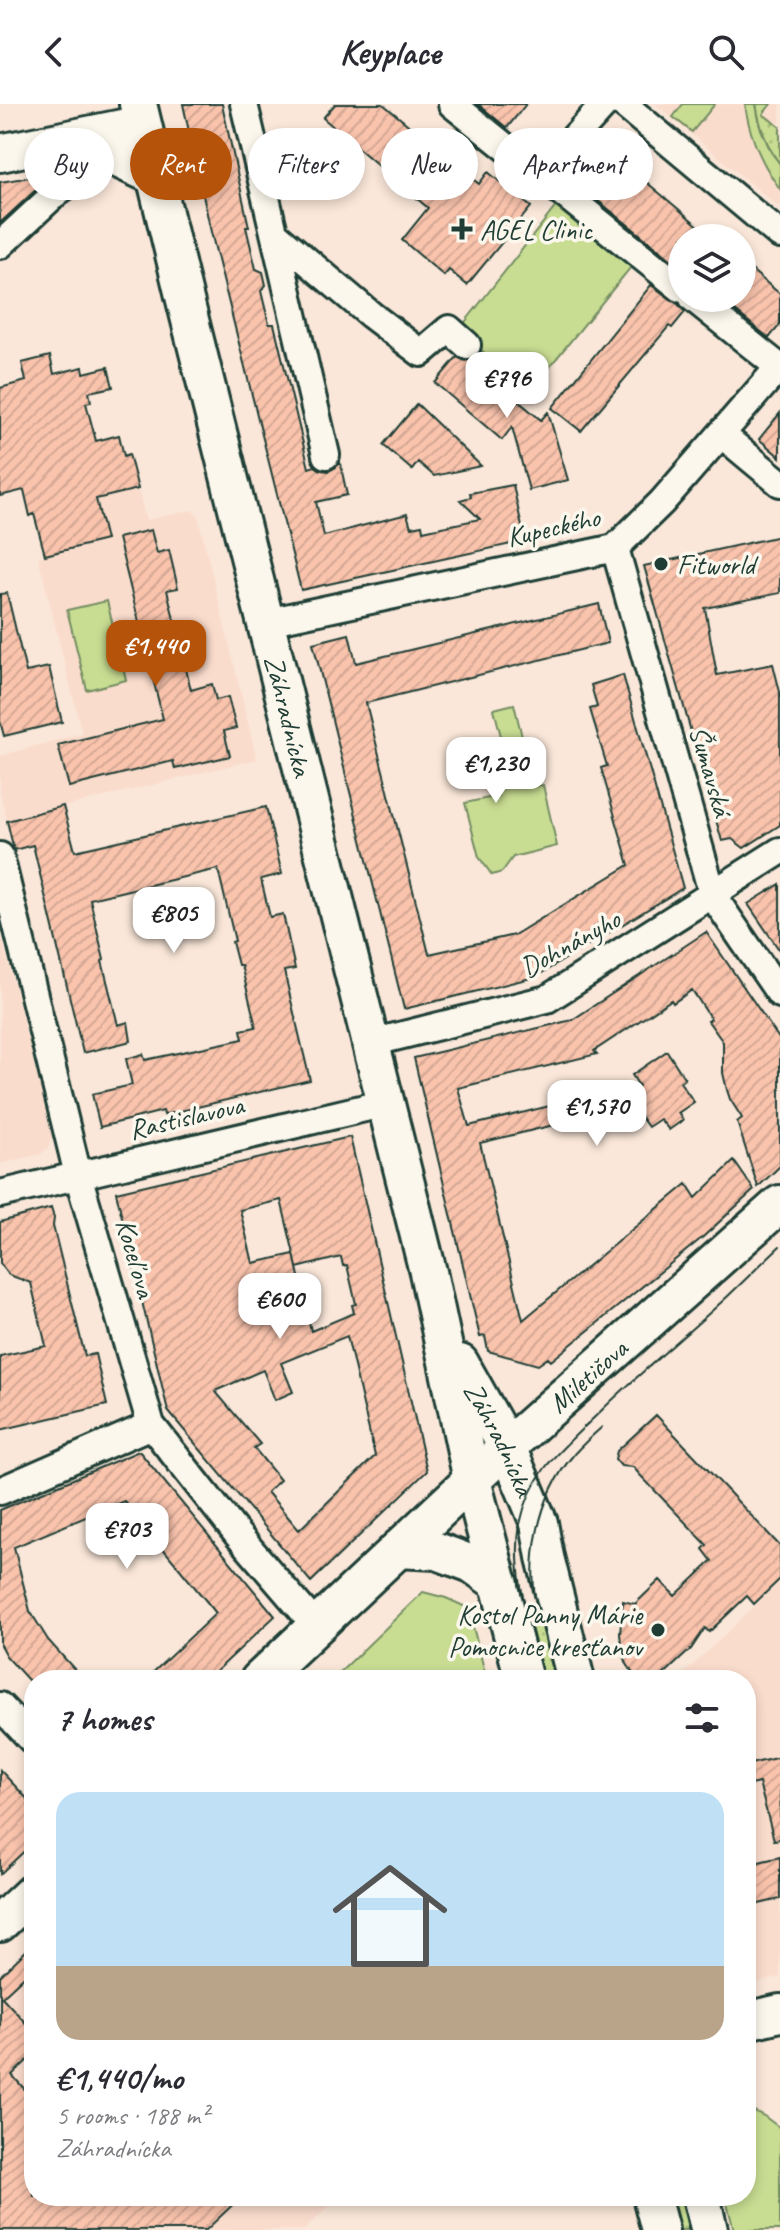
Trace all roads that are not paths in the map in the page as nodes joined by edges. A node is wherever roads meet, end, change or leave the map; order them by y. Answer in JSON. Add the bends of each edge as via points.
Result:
{"nodes":[{"id":1,"x":244,"y":104,"type":"edge"},
{"id":2,"x":452,"y":104,"type":"edge"},
{"id":3,"x":605,"y":104,"type":"edge"},
{"id":4,"x":623,"y":104,"type":"edge"},
{"id":5,"x":140,"y":114,"type":"edge"},
{"id":6,"x":100,"y":128,"type":"edge"},
{"id":7,"x":583,"y":128,"type":"edge"},
{"id":8,"x":494,"y":138,"type":"edge"},
{"id":9,"x":24,"y":148,"type":"edge"},
{"id":10,"x":0,"y":153,"type":"edge"},
{"id":11,"x":48,"y":200,"type":"edge"},
{"id":12,"x":161,"y":200,"type":"edge"},
{"id":13,"x":571,"y":200,"type":"edge"},
{"id":14,"x":274,"y":233,"type":"junction"},
{"id":15,"x":780,"y":235,"type":"edge"},
{"id":16,"x":0,"y":245,"type":"edge"},
{"id":17,"x":668,"y":278,"type":"edge"},
{"id":18,"x":710,"y":312,"type":"edge"},
{"id":19,"x":467,"y":345,"type":"dead end"},
{"id":20,"x":779,"y":367,"type":"edge"},
{"id":21,"x":721,"y":434,"type":"junction"},
{"id":22,"x":326,"y":455,"type":"dead end"},
{"id":23,"x":780,"y":483,"type":"edge"},
{"id":24,"x":615,"y":548,"type":"junction"},
{"id":25,"x":267,"y":622,"type":"junction"},
{"id":26,"x":780,"y":851,"type":"edge"},
{"id":27,"x":0,"y":856,"type":"edge"},
{"id":28,"x":713,"y":896,"type":"junction"},
{"id":29,"x":780,"y":994,"type":"edge"},
{"id":30,"x":371,"y":1043,"type":"junction"},
{"id":31,"x":386,"y":1103,"type":"junction"},
{"id":32,"x":78,"y":1175,"type":"junction"},
{"id":33,"x":0,"y":1194,"type":"edge"},
{"id":34,"x":780,"y":1204,"type":"edge"},
{"id":35,"x":440,"y":1326,"type":"junction"},
{"id":36,"x":151,"y":1425,"type":"junction"},
{"id":37,"x":507,"y":1447,"type":"junction"},
{"id":38,"x":472,"y":1480,"type":"junction"},
{"id":39,"x":0,"y":1491,"type":"edge"},
{"id":40,"x":398,"y":1549,"type":"junction"},
{"id":41,"x":545,"y":1557,"type":"junction"},
{"id":42,"x":500,"y":1584,"type":"junction"},
{"id":43,"x":316,"y":1626,"type":"junction"},
{"id":44,"x":270,"y":1670,"type":"edge"},
{"id":45,"x":522,"y":1670,"type":"edge"},
{"id":46,"x":573,"y":1670,"type":"edge"},
{"id":47,"x":0,"y":1706,"type":"edge"},
{"id":48,"x":24,"y":1731,"type":"edge"},
{"id":49,"x":24,"y":1900,"type":"edge"},
{"id":50,"x":0,"y":1923,"type":"edge"},
{"id":51,"x":780,"y":2013,"type":"edge"},
{"id":52,"x":756,"y":2019,"type":"edge"},
{"id":53,"x":654,"y":2206,"type":"edge"},
{"id":54,"x":703,"y":2206,"type":"edge"},
{"id":55,"x":660,"y":2230,"type":"edge"},
{"id":56,"x":709,"y":2230,"type":"edge"}],
"edges":[{"from":1,"to":14,"type":"street"},
{"from":2,"to":8,"type":"street"},
{"from":3,"to":7,"type":"street"},
{"from":4,"to":15,"type":"street"},
{"from":5,"to":6,"type":"street"},
{"from":9,"to":10,"type":"street"},
{"from":11,"to":16,"type":"street"},
{"from":12,"to":25,"type":"street","name":"Záhradnícka"},
{"from":13,"to":17,"type":"street"},
{"from":14,"to":19,"type":"street","via":[[421,353],[449,329]]},
{"from":14,"to":22,"type":"street"},
{"from":18,"to":20,"type":"street"},
{"from":20,"to":21,"type":"street","name":"Kupeckého"},
{"from":21,"to":23,"type":"street"},
{"from":21,"to":24,"type":"street","name":"Kupeckého"},
{"from":24,"to":25,"type":"street","name":"Kupeckého"},
{"from":24,"to":28,"type":"street","name":"Šumavská"},
{"from":25,"to":30,"type":"street","name":"Záhradnícka"},
{"from":26,"to":28,"type":"street","name":"Dohnányho"},
{"from":27,"to":32,"type":"street","name":"Koceľova"},
{"from":28,"to":29,"type":"street","name":"Šumavská"},
{"from":28,"to":30,"type":"street","name":"Dohnányho","via":[[547,999]]},
{"from":30,"to":31,"type":"street","name":"Záhradnícka"},
{"from":31,"to":32,"type":"street","name":"Rastislavova"},
{"from":31,"to":35,"type":"street","name":"Záhradnícka"},
{"from":32,"to":33,"type":"street","name":"Rastislavova"},
{"from":32,"to":36,"type":"street","name":"Koceľova"},
{"from":34,"to":37,"type":"street","name":"Miletičova"},
{"from":35,"to":37,"type":"street","name":"Záhradnícka"},
{"from":35,"to":38,"type":"street","name":"Záhradnícka"},
{"from":36,"to":39,"type":"street"},
{"from":36,"to":43,"type":"street","name":"Koceľova"},
{"from":37,"to":38,"type":"street","name":"Miletičova"},
{"from":37,"to":41,"type":"street","name":"Záhradnícka","via":[[539,1523]]},
{"from":38,"to":40,"type":"street","name":"Miletičova"},
{"from":38,"to":41,"type":"street","name":"Záhradnícka","via":[[522,1519]]},
{"from":38,"to":42,"type":"street","name":"Záhradnícka"},
{"from":40,"to":42,"type":"street","via":[[437,1551],[472,1564]]},
{"from":40,"to":43,"type":"street","name":"Miletičova"},
{"from":41,"to":46,"type":"street","name":"Záhradnícka"},
{"from":42,"to":45,"type":"street","name":"Záhradnícka"},
{"from":43,"to":44,"type":"street","name":"Miletičova"},
{"from":47,"to":48,"type":"street"},
{"from":49,"to":50,"type":"street"},
{"from":51,"to":52,"type":"street"},
{"from":53,"to":55,"type":"street"},
{"from":54,"to":56,"type":"street"}]}
